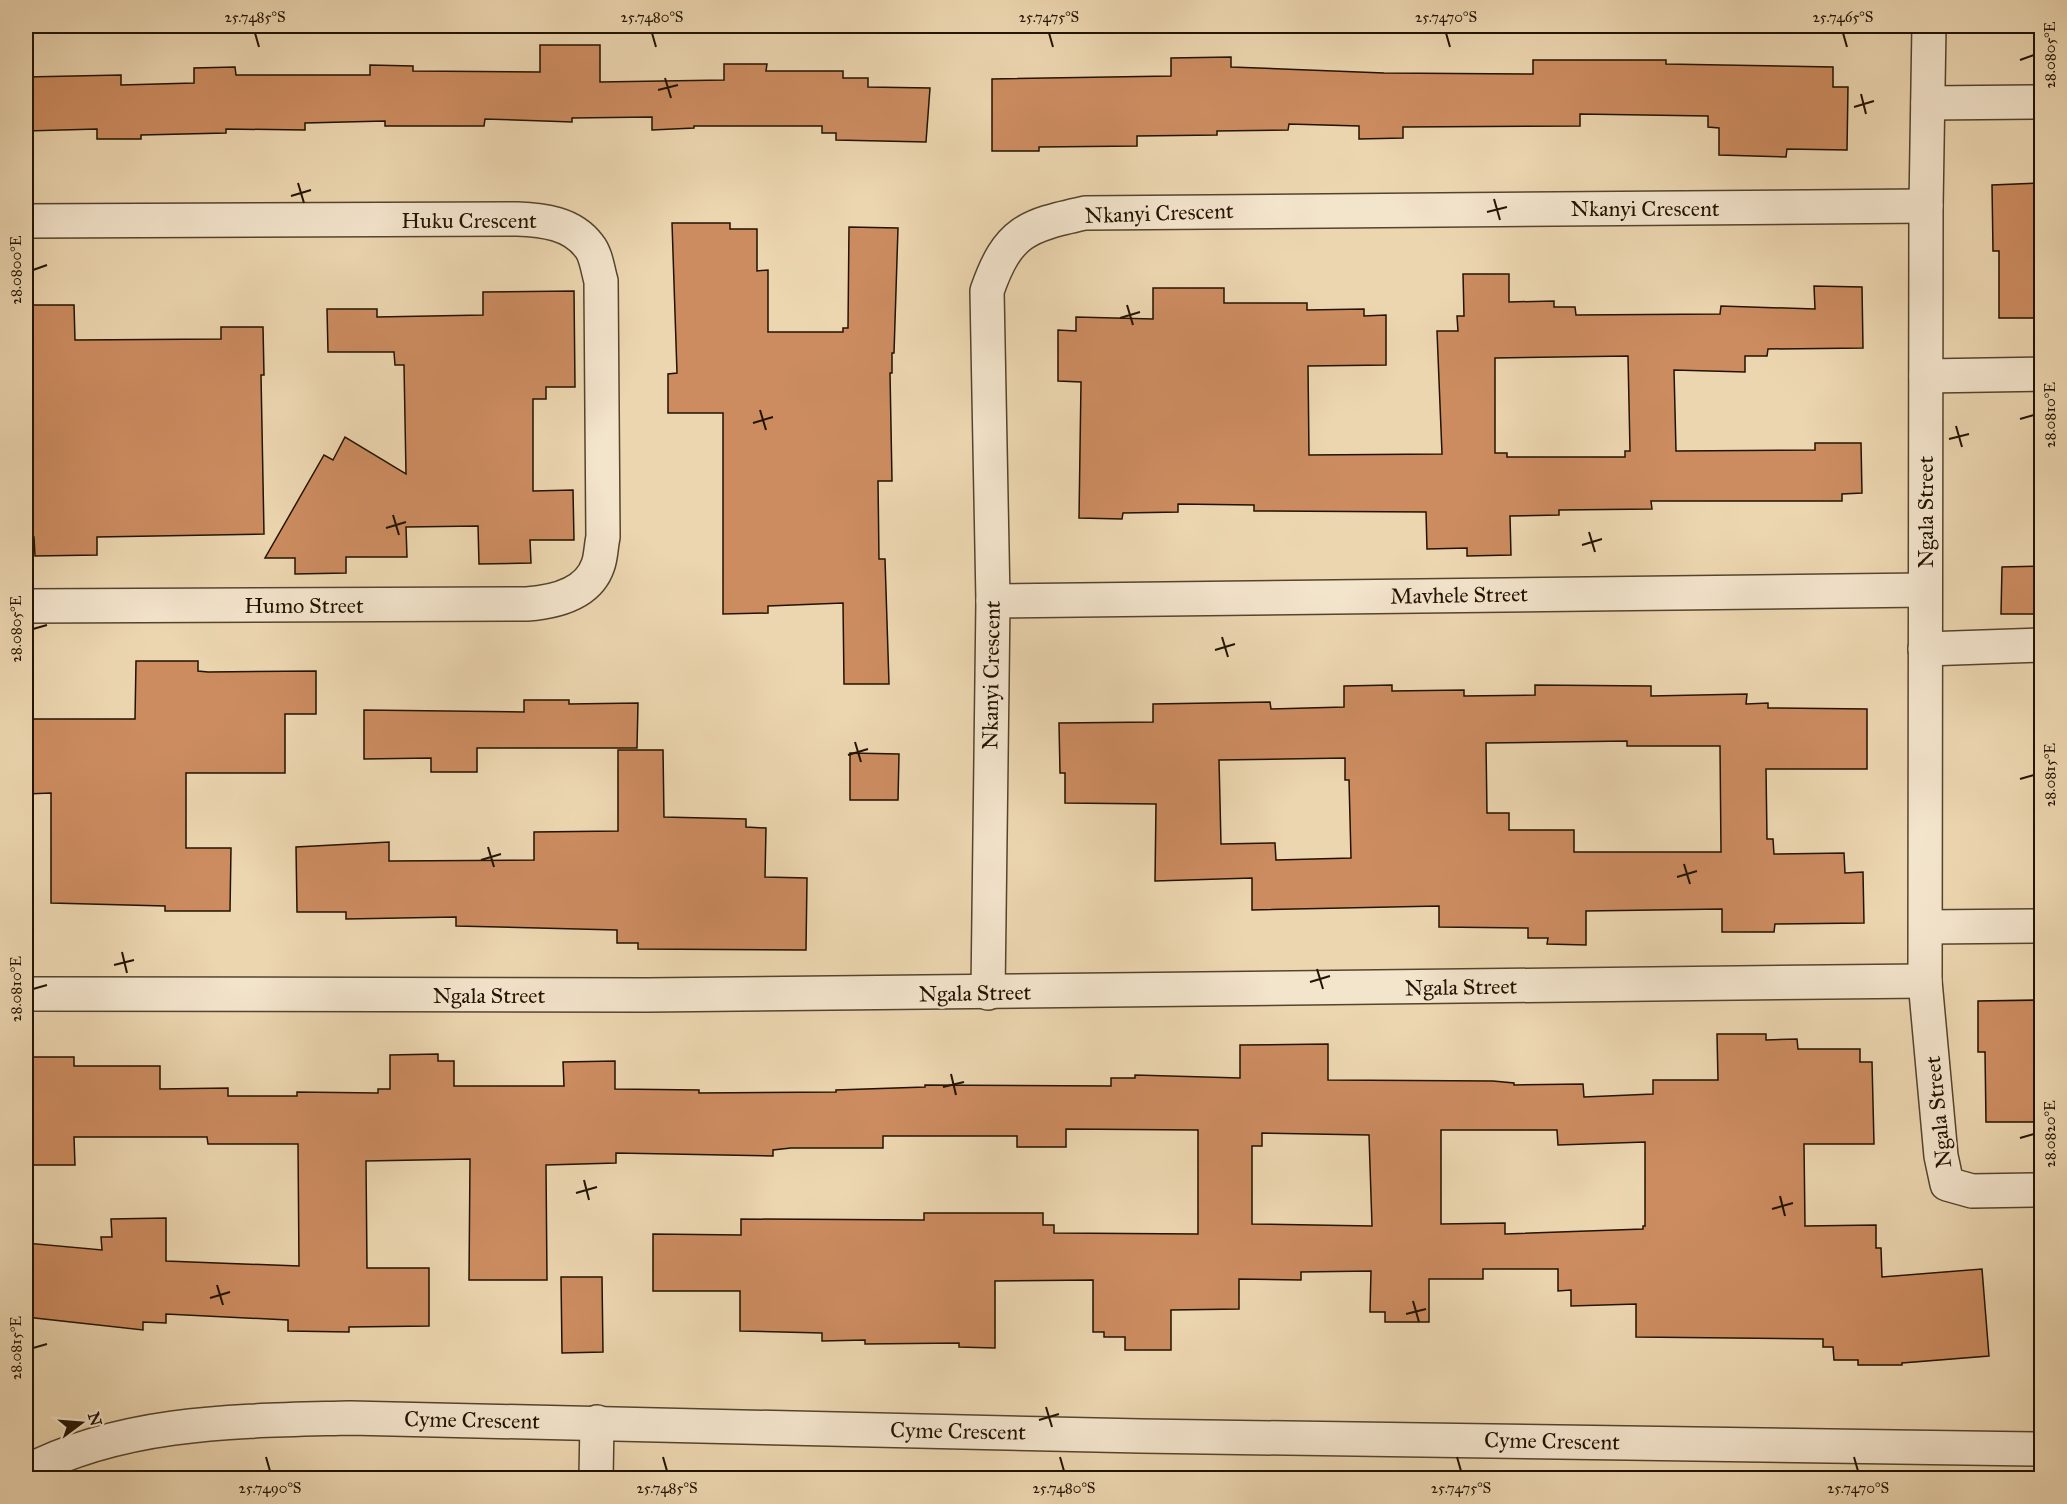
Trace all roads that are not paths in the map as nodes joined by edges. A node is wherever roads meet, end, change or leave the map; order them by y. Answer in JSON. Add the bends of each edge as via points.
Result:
{"nodes":[{"id":1,"x":1929,"y":26,"type":"edge"},
{"id":2,"x":2042,"y":102,"type":"edge"},
{"id":3,"x":1928,"y":103,"type":"junction"},
{"id":4,"x":1926,"y":206,"type":"junction"},
{"id":5,"x":26,"y":221,"type":"edge"},
{"id":6,"x":2042,"y":374,"type":"edge"},
{"id":7,"x":1926,"y":376,"type":"junction"},
{"id":8,"x":579,"y":589,"type":"joint"},
{"id":9,"x":1925,"y":590,"type":"junction"},
{"id":10,"x":993,"y":601,"type":"junction"},
{"id":11,"x":26,"y":606,"type":"edge"},
{"id":12,"x":2042,"y":645,"type":"edge"},
{"id":13,"x":1924,"y":649,"type":"junction"},
{"id":14,"x":2042,"y":926,"type":"edge"},
{"id":15,"x":1926,"y":927,"type":"junction"},
{"id":16,"x":1925,"y":981,"type":"junction"},
{"id":17,"x":987,"y":993,"type":"junction"},
{"id":18,"x":26,"y":994,"type":"edge"},
{"id":19,"x":2042,"y":1190,"type":"edge"},
{"id":20,"x":597,"y":1422,"type":"junction"},
{"id":21,"x":2042,"y":1449,"type":"edge"},
{"id":22,"x":26,"y":1472,"type":"edge"},
{"id":23,"x":596,"y":1479,"type":"edge"}],
"edges":[{"from":1,"to":3,"type":"street","name":"Ngala Street"},
{"from":2,"to":3,"type":"street"},
{"from":3,"to":4,"type":"street","name":"Ngala Street"},
{"from":4,"to":7,"type":"street","name":"Ngala Street"},
{"from":4,"to":10,"type":"street","name":"Nkanyi Crescent","via":[[1085,213],[1030,228],[1009,244],[996,264],[987,291]]},
{"from":5,"to":8,"type":"street","name":"Huku Crescent","via":[[517,219],[545,220],[571,230],[590,246],[601,282],[603,537],[598,567]]},
{"from":6,"to":7,"type":"street"},
{"from":7,"to":9,"type":"street","name":"Ngala Street"},
{"from":8,"to":11,"type":"street","name":"Humo Street","via":[[557,601],[527,604]]},
{"from":9,"to":10,"type":"street","name":"Mavhele Street"},
{"from":9,"to":13,"type":"street","name":"Ngala Street"},
{"from":10,"to":17,"type":"street","name":"Nkanyi Crescent"},
{"from":12,"to":13,"type":"street"},
{"from":13,"to":15,"type":"street","name":"Ngala Street"},
{"from":14,"to":15,"type":"street"},
{"from":15,"to":16,"type":"street","name":"Ngala Street"},
{"from":16,"to":17,"type":"street","name":"Ngala Street"},
{"from":16,"to":19,"type":"street","name":"Ngala Street","via":[[1947,1184],[1972,1191]]},
{"from":17,"to":18,"type":"street","name":"Ngala Street"},
{"from":20,"to":21,"type":"street","name":"Cyme Crescent","via":[[1141,1436]]},
{"from":20,"to":22,"type":"street","name":"Cyme Crescent","via":[[350,1418],[221,1421],[117,1438],[49,1460]]},
{"from":20,"to":23,"type":"street"}]}
